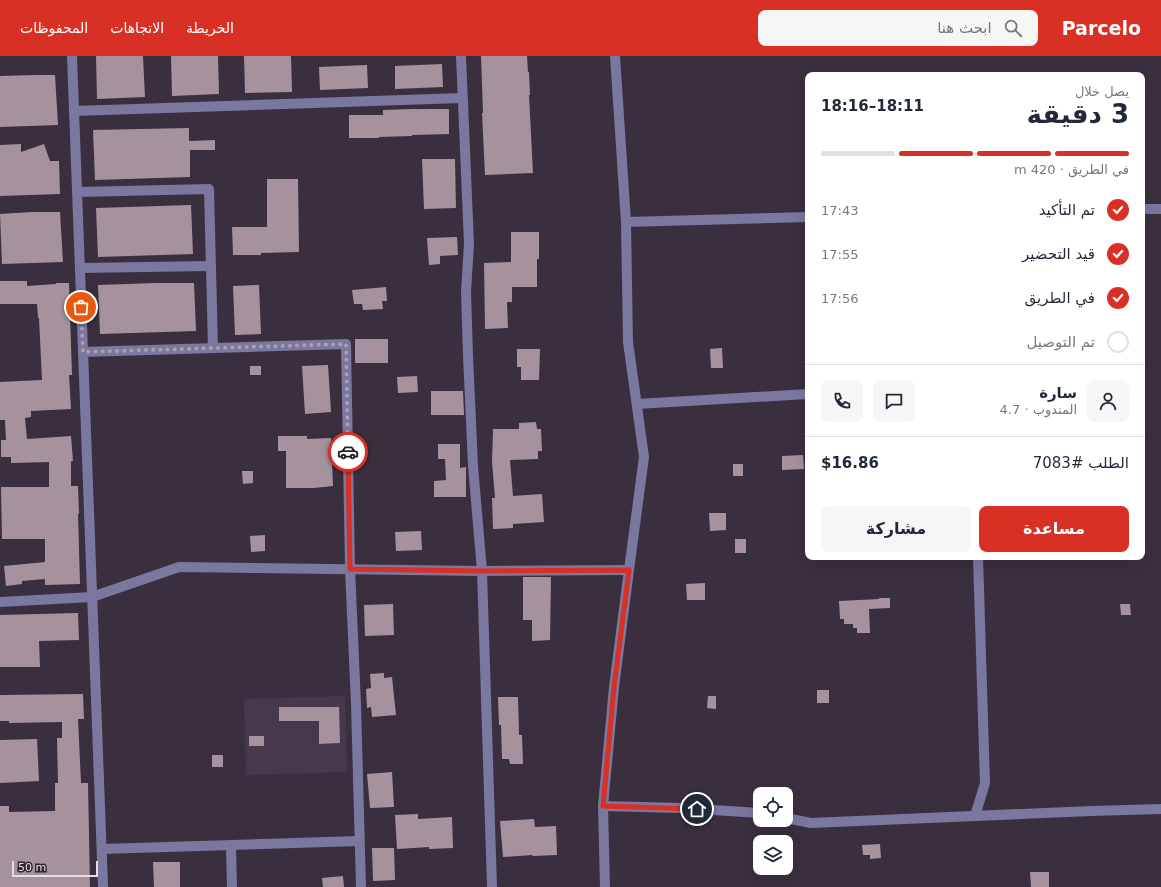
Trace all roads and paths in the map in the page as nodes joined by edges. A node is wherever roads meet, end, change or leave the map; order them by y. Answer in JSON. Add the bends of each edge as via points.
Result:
{"nodes":[{"id":1,"x":72,"y":56,"type":"edge"},
{"id":2,"x":461,"y":56,"type":"edge"},
{"id":3,"x":615,"y":56,"type":"edge"},
{"id":4,"x":462,"y":98,"type":"junction"},
{"id":5,"x":74,"y":111,"type":"junction"},
{"id":6,"x":77,"y":192,"type":"junction"},
{"id":7,"x":1145,"y":209,"type":"edge"},
{"id":8,"x":1161,"y":209,"type":"edge"},
{"id":9,"x":805,"y":217,"type":"edge"},
{"id":10,"x":626,"y":222,"type":"junction"},
{"id":11,"x":211,"y":266,"type":"junction"},
{"id":12,"x":80,"y":268,"type":"junction"},
{"id":13,"x":213,"y":348,"type":"junction"},
{"id":14,"x":83,"y":352,"type":"junction"},
{"id":15,"x":805,"y":394,"type":"edge"},
{"id":16,"x":637,"y":404,"type":"junction"},
{"id":17,"x":978,"y":560,"type":"edge"},
{"id":18,"x":350,"y":569,"type":"junction"},
{"id":19,"x":629,"y":570,"type":"junction"},
{"id":20,"x":482,"y":571,"type":"junction"},
{"id":21,"x":92,"y":597,"type":"junction"},
{"id":22,"x":0,"y":602,"type":"edge"},
{"id":23,"x":603,"y":806,"type":"junction"},
{"id":24,"x":1161,"y":809,"type":"edge"},
{"id":25,"x":753,"y":813,"type":"edge"},
{"id":26,"x":975,"y":816,"type":"junction"},
{"id":27,"x":793,"y":819,"type":"edge"},
{"id":28,"x":360,"y":841,"type":"junction"},
{"id":29,"x":231,"y":845,"type":"junction"},
{"id":30,"x":102,"y":849,"type":"junction"},
{"id":31,"x":103,"y":887,"type":"edge"},
{"id":32,"x":232,"y":887,"type":"edge"},
{"id":33,"x":361,"y":887,"type":"edge"},
{"id":34,"x":492,"y":887,"type":"edge"},
{"id":35,"x":605,"y":887,"type":"edge"}],
"edges":[{"from":1,"to":5,"type":"street"},
{"from":2,"to":4,"type":"street"},
{"from":3,"to":10,"type":"street"},
{"from":4,"to":5,"type":"street"},
{"from":4,"to":20,"type":"street","via":[[469,244],[466,292],[468,355],[473,466]]},
{"from":5,"to":6,"type":"street"},
{"from":6,"to":11,"type":"street","via":[[209,189]]},
{"from":6,"to":12,"type":"street"},
{"from":7,"to":8,"type":"street"},
{"from":9,"to":10,"type":"street"},
{"from":10,"to":16,"type":"street","via":[[628,342]]},
{"from":11,"to":12,"type":"street"},
{"from":11,"to":13,"type":"street"},
{"from":12,"to":14,"type":"street"},
{"from":13,"to":14,"type":"street"},
{"from":13,"to":18,"type":"street","via":[[346,344]]},
{"from":14,"to":21,"type":"street"},
{"from":15,"to":16,"type":"street"},
{"from":16,"to":19,"type":"street","via":[[644,458]]},
{"from":17,"to":26,"type":"street","via":[[985,783]]},
{"from":18,"to":20,"type":"street"},
{"from":18,"to":21,"type":"street","via":[[179,567]]},
{"from":18,"to":28,"type":"street"},
{"from":19,"to":20,"type":"street"},
{"from":19,"to":23,"type":"street","via":[[614,687]]},
{"from":20,"to":34,"type":"street"},
{"from":21,"to":22,"type":"street"},
{"from":21,"to":30,"type":"street"},
{"from":23,"to":25,"type":"street"},
{"from":23,"to":35,"type":"street"},
{"from":24,"to":26,"type":"street"},
{"from":26,"to":27,"type":"street","via":[[811,823]]},
{"from":28,"to":29,"type":"street"},
{"from":28,"to":33,"type":"street"},
{"from":29,"to":30,"type":"street"},
{"from":29,"to":32,"type":"street"},
{"from":30,"to":31,"type":"street"}]}
